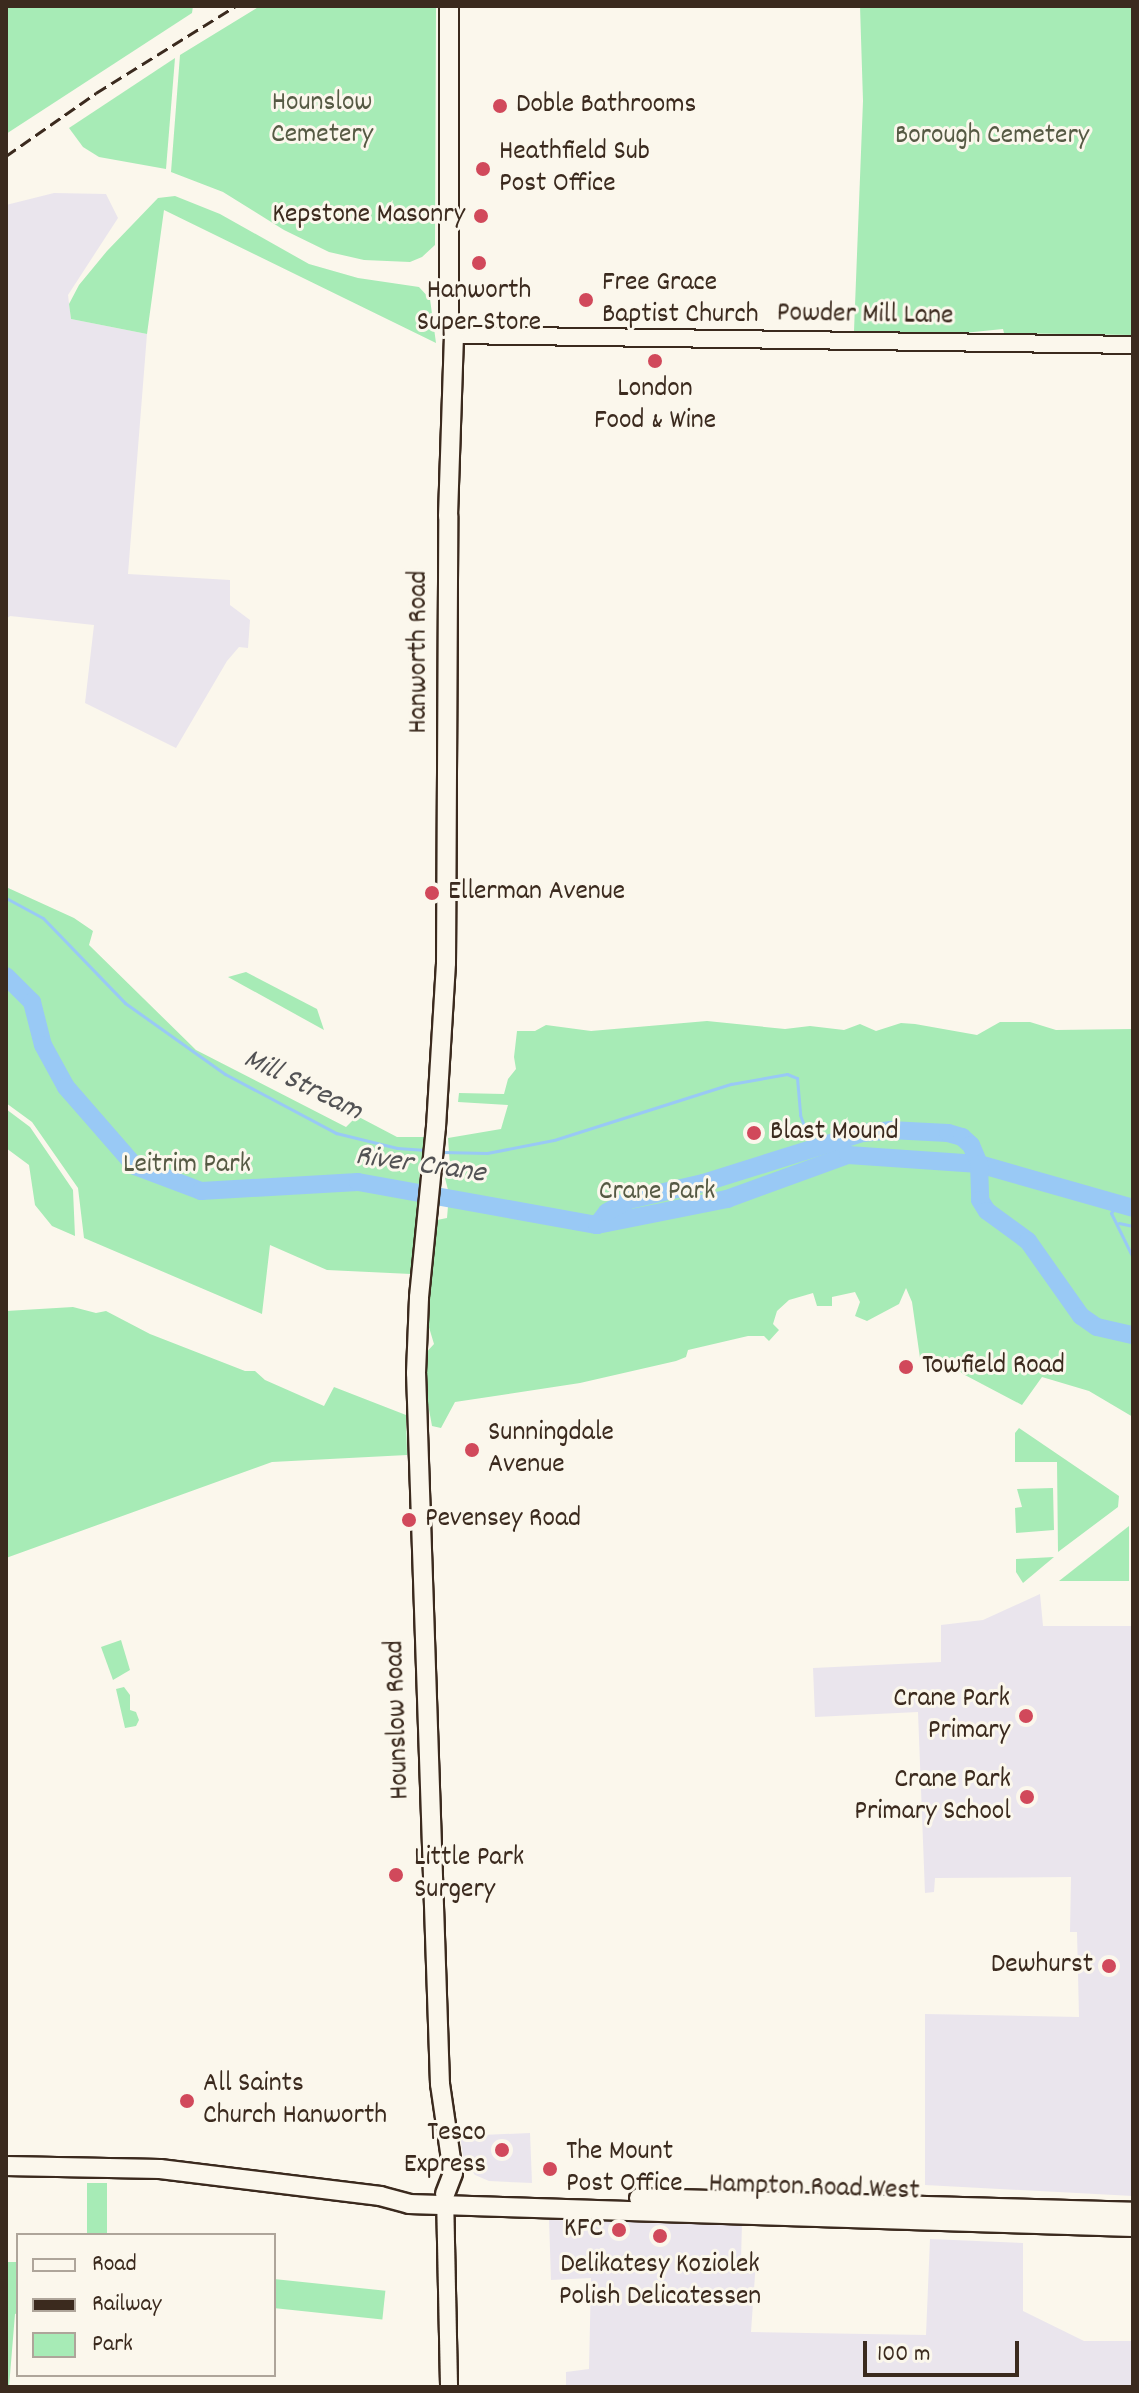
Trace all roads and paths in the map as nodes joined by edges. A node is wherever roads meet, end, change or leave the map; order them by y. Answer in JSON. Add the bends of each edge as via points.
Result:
{"nodes":[{"id":1,"x":449,"y":6,"type":"edge"},
{"id":2,"x":454,"y":335,"type":"junction"},
{"id":3,"x":1133,"y":345,"type":"edge"},
{"id":4,"x":419,"y":1297,"type":"joint"},
{"id":5,"x":6,"y":2166,"type":"edge"},
{"id":6,"x":445,"y":2200,"type":"junction"},
{"id":7,"x":1133,"y":2212,"type":"edge"},
{"id":8,"x":1133,"y":2227,"type":"edge"},
{"id":9,"x":449,"y":2387,"type":"edge"}],
"edges":[{"from":1,"to":2,"type":"main road","name":"Hanworth Road","via":[[449,319]]},
{"from":2,"to":3,"type":"street","name":"Powder Mill Lane"},
{"from":2,"to":4,"type":"main road","name":"Hanworth Road","via":[[446,963]]},
{"from":4,"to":6,"type":"main road","name":"Hounslow Road","via":[[416,1373],[433,1907],[446,2141],[453,2173]]},
{"from":5,"to":6,"type":"main road","via":[[160,2169]]},
{"from":6,"to":7,"type":"main road","name":"Hampton Road West"},
{"from":6,"to":8,"type":"main road","name":"Hampton Road West"},
{"from":6,"to":9,"type":"street","name":"Hounslow Road"}]}
